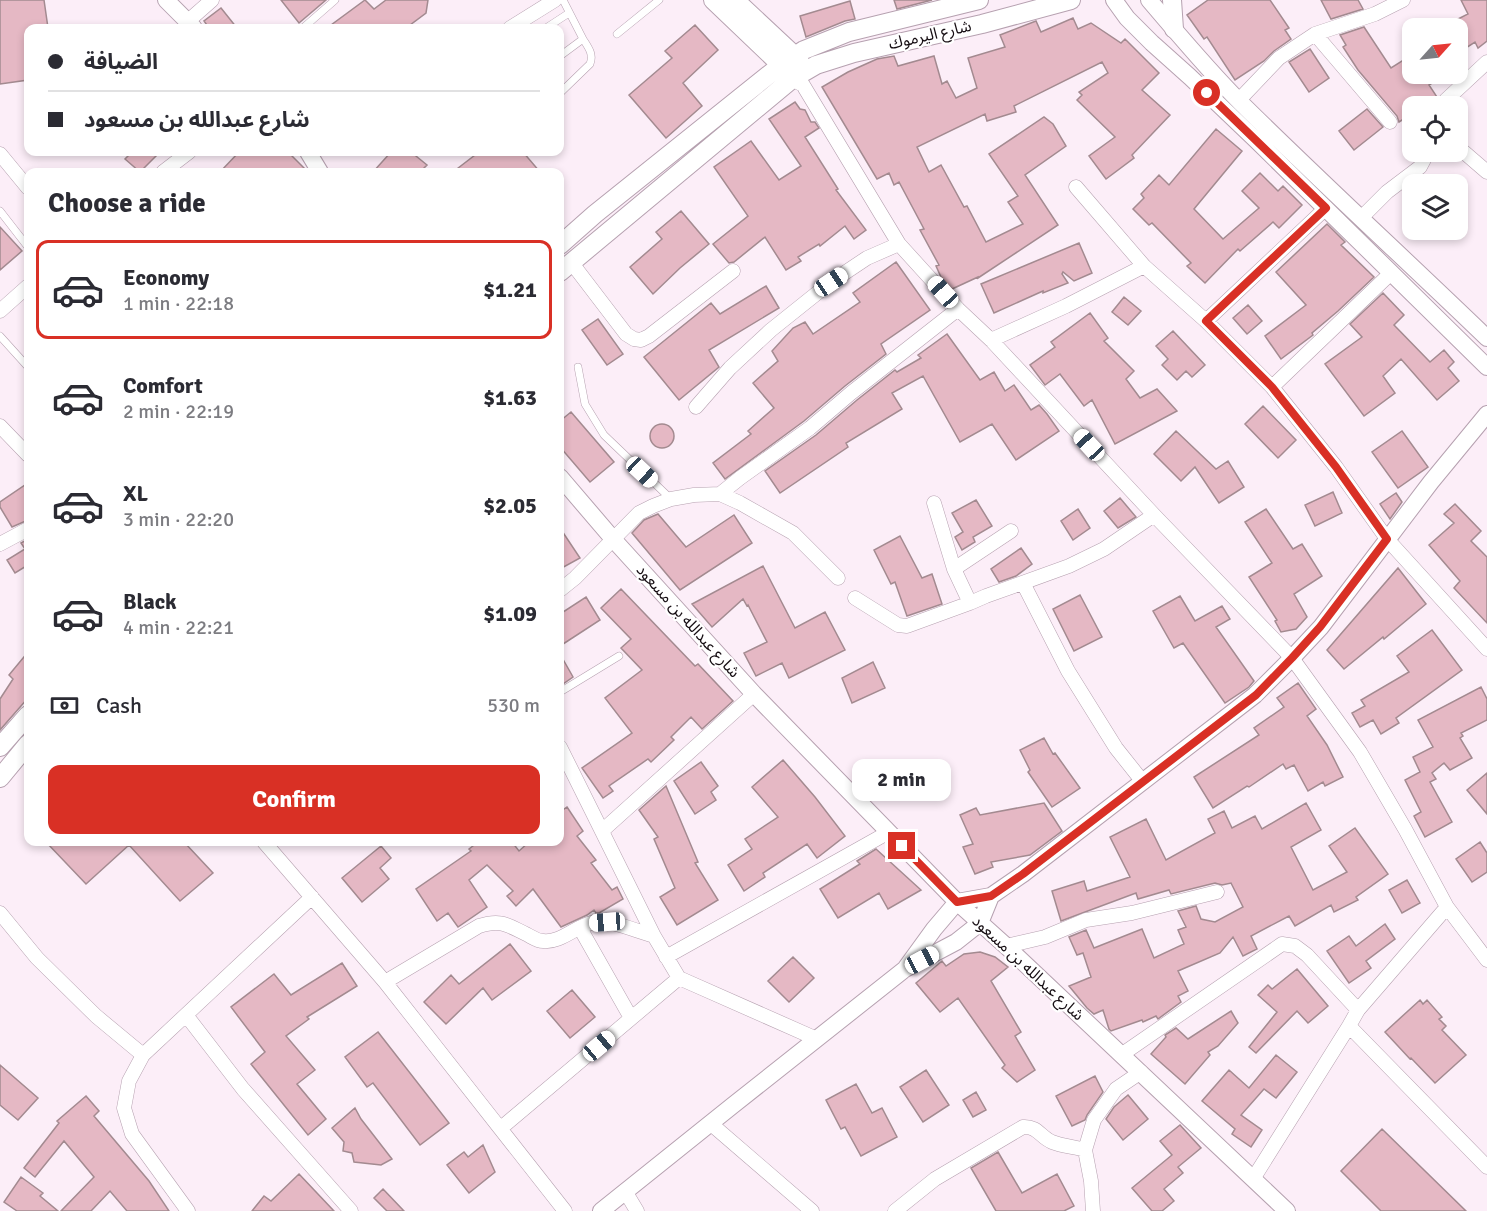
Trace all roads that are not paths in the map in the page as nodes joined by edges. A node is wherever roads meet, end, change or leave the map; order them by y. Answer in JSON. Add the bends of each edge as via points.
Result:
{"nodes":[{"id":1,"x":166,"y":0,"type":"edge"},
{"id":2,"x":212,"y":0,"type":"edge"},
{"id":3,"x":335,"y":0,"type":"edge"},
{"id":4,"x":555,"y":0,"type":"edge"},
{"id":5,"x":563,"y":0,"type":"edge"},
{"id":6,"x":659,"y":0,"type":"edge"},
{"id":7,"x":713,"y":0,"type":"edge"},
{"id":8,"x":735,"y":0,"type":"edge"},
{"id":9,"x":976,"y":0,"type":"edge"},
{"id":10,"x":1071,"y":0,"type":"edge"},
{"id":11,"x":1114,"y":0,"type":"edge"},
{"id":12,"x":1149,"y":0,"type":"edge"},
{"id":13,"x":1172,"y":0,"type":"edge"},
{"id":14,"x":1403,"y":0,"type":"edge"},
{"id":15,"x":569,"y":13,"type":"junction"},
{"id":16,"x":189,"y":24,"type":"edge"},
{"id":17,"x":191,"y":24,"type":"edge"},
{"id":18,"x":308,"y":24,"type":"edge"},
{"id":19,"x":516,"y":24,"type":"edge"},
{"id":20,"x":552,"y":24,"type":"edge"},
{"id":21,"x":1174,"y":29,"type":"junction"},
{"id":22,"x":617,"y":34,"type":"dead end"},
{"id":23,"x":1315,"y":34,"type":"junction"},
{"id":24,"x":583,"y":39,"type":"junction"},
{"id":25,"x":564,"y":53,"type":"edge"},
{"id":26,"x":1487,"y":62,"type":"edge"},
{"id":27,"x":795,"y":71,"type":"junction"},
{"id":28,"x":564,"y":89,"type":"edge"},
{"id":29,"x":1450,"y":96,"type":"edge"},
{"id":30,"x":1239,"y":100,"type":"junction"},
{"id":31,"x":1390,"y":122,"type":"dead end"},
{"id":32,"x":0,"y":154,"type":"edge"},
{"id":33,"x":184,"y":156,"type":"edge"},
{"id":34,"x":1468,"y":156,"type":"edge"},
{"id":35,"x":1422,"y":162,"type":"edge"},
{"id":36,"x":168,"y":168,"type":"edge"},
{"id":37,"x":1487,"y":172,"type":"edge"},
{"id":38,"x":24,"y":183,"type":"edge"},
{"id":39,"x":1076,"y":187,"type":"dead end"},
{"id":40,"x":1326,"y":208,"type":"junction"},
{"id":41,"x":0,"y":211,"type":"edge"},
{"id":42,"x":1361,"y":218,"type":"junction"},
{"id":43,"x":24,"y":242,"type":"edge"},
{"id":44,"x":564,"y":242,"type":"edge"},
{"id":45,"x":899,"y":244,"type":"junction"},
{"id":46,"x":1144,"y":266,"type":"junction"},
{"id":47,"x":565,"y":267,"type":"edge"},
{"id":48,"x":733,"y":271,"type":"dead end"},
{"id":49,"x":1391,"y":273,"type":"junction"},
{"id":50,"x":24,"y":290,"type":"edge"},
{"id":51,"x":958,"y":309,"type":"junction"},
{"id":52,"x":0,"y":311,"type":"edge"},
{"id":53,"x":1206,"y":321,"type":"junction"},
{"id":54,"x":0,"y":336,"type":"edge"},
{"id":55,"x":1487,"y":338,"type":"edge"},
{"id":56,"x":991,"y":340,"type":"junction"},
{"id":57,"x":24,"y":363,"type":"edge"},
{"id":58,"x":578,"y":367,"type":"dead end"},
{"id":59,"x":1487,"y":367,"type":"edge"},
{"id":60,"x":1272,"y":387,"type":"junction"},
{"id":61,"x":696,"y":407,"type":"dead end"},
{"id":62,"x":1487,"y":414,"type":"edge"},
{"id":63,"x":0,"y":426,"type":"edge"},
{"id":64,"x":24,"y":451,"type":"edge"},
{"id":65,"x":564,"y":482,"type":"edge"},
{"id":66,"x":720,"y":494,"type":"junction"},
{"id":67,"x":671,"y":499,"type":"junction"},
{"id":68,"x":934,"y":503,"type":"dead end"},
{"id":69,"x":1154,"y":515,"type":"junction"},
{"id":70,"x":24,"y":530,"type":"edge"},
{"id":71,"x":1011,"y":531,"type":"dead end"},
{"id":72,"x":613,"y":539,"type":"junction"},
{"id":73,"x":1387,"y":539,"type":"junction"},
{"id":74,"x":0,"y":544,"type":"edge"},
{"id":75,"x":954,"y":568,"type":"junction"},
{"id":76,"x":838,"y":578,"type":"dead end"},
{"id":77,"x":1023,"y":583,"type":"junction"},
{"id":78,"x":564,"y":587,"type":"edge"},
{"id":79,"x":855,"y":598,"type":"dead end"},
{"id":80,"x":970,"y":603,"type":"junction"},
{"id":81,"x":1487,"y":649,"type":"edge"},
{"id":82,"x":619,"y":656,"type":"dead end"},
{"id":83,"x":1292,"y":658,"type":"junction"},
{"id":84,"x":564,"y":690,"type":"edge"},
{"id":85,"x":754,"y":694,"type":"junction"},
{"id":86,"x":24,"y":720,"type":"edge"},
{"id":87,"x":0,"y":747,"type":"edge"},
{"id":88,"x":24,"y":749,"type":"edge"},
{"id":89,"x":564,"y":755,"type":"edge"},
{"id":90,"x":0,"y":778,"type":"edge"},
{"id":91,"x":1143,"y":782,"type":"junction"},
{"id":92,"x":602,"y":831,"type":"junction"},
{"id":93,"x":889,"y":832,"type":"junction"},
{"id":94,"x":267,"y":846,"type":"edge"},
{"id":95,"x":1217,"y":892,"type":"dead end"},
{"id":96,"x":991,"y":896,"type":"junction"},
{"id":97,"x":312,"y":897,"type":"junction"},
{"id":98,"x":957,"y":902,"type":"junction"},
{"id":99,"x":1447,"y":907,"type":"junction"},
{"id":100,"x":0,"y":914,"type":"edge"},
{"id":101,"x":980,"y":924,"type":"junction"},
{"id":102,"x":580,"y":928,"type":"junction"},
{"id":103,"x":654,"y":936,"type":"junction"},
{"id":104,"x":1006,"y":946,"type":"junction"},
{"id":105,"x":666,"y":957,"type":"junction"},
{"id":106,"x":1487,"y":960,"type":"edge"},
{"id":107,"x":905,"y":969,"type":"junction"},
{"id":108,"x":679,"y":978,"type":"junction"},
{"id":109,"x":385,"y":982,"type":"junction"},
{"id":110,"x":1358,"y":1010,"type":"junction"},
{"id":111,"x":186,"y":1015,"type":"junction"},
{"id":112,"x":631,"y":1018,"type":"junction"},
{"id":113,"x":1349,"y":1026,"type":"junction"},
{"id":114,"x":817,"y":1039,"type":"junction"},
{"id":115,"x":142,"y":1055,"type":"junction"},
{"id":116,"x":1121,"y":1055,"type":"junction"},
{"id":117,"x":1141,"y":1072,"type":"junction"},
{"id":118,"x":710,"y":1123,"type":"junction"},
{"id":119,"x":501,"y":1128,"type":"junction"},
{"id":120,"x":1085,"y":1150,"type":"junction"},
{"id":121,"x":1487,"y":1167,"type":"edge"},
{"id":122,"x":1252,"y":1179,"type":"junction"},
{"id":123,"x":625,"y":1191,"type":"junction"},
{"id":124,"x":188,"y":1211,"type":"edge"},
{"id":125,"x":351,"y":1211,"type":"edge"},
{"id":126,"x":565,"y":1211,"type":"edge"},
{"id":127,"x":601,"y":1211,"type":"edge"},
{"id":128,"x":637,"y":1211,"type":"edge"},
{"id":129,"x":812,"y":1211,"type":"edge"},
{"id":130,"x":895,"y":1211,"type":"edge"},
{"id":131,"x":1093,"y":1211,"type":"edge"},
{"id":132,"x":1287,"y":1211,"type":"edge"}],
"edges":[{"from":1,"to":16,"type":"street"},
{"from":2,"to":17,"type":"street"},
{"from":3,"to":18,"type":"lane"},
{"from":4,"to":19,"type":"street"},
{"from":5,"to":15,"type":"lane"},
{"from":6,"to":22,"type":"lane"},
{"from":7,"to":27,"type":"main road"},
{"from":8,"to":27,"type":"main road"},
{"from":9,"to":27,"type":"main road","name":"شارع اليرموك","via":[[825,41]]},
{"from":10,"to":27,"type":"main road","name":"شارع اليرموك"},
{"from":11,"to":40,"type":"street","via":[[1152,43]]},
{"from":12,"to":21,"type":"street"},
{"from":13,"to":21,"type":"main road"},
{"from":14,"to":23,"type":"street"},
{"from":15,"to":20,"type":"lane"},
{"from":15,"to":24,"type":"lane"},
{"from":21,"to":30,"type":"street"},
{"from":23,"to":30,"type":"street","via":[[1279,58]]},
{"from":23,"to":31,"type":"street"},
{"from":24,"to":25,"type":"lane"},
{"from":24,"to":28,"type":"lane","via":[[592,59]]},
{"from":26,"to":29,"type":"street"},
{"from":27,"to":44,"type":"main road","via":[[596,214]]},
{"from":27,"to":45,"type":"street"},
{"from":27,"to":47,"type":"main road"},
{"from":30,"to":42,"type":"street"},
{"from":32,"to":38,"type":"street"},
{"from":33,"to":36,"type":"street"},
{"from":34,"to":37,"type":"street"},
{"from":35,"to":42,"type":"street"},
{"from":39,"to":46,"type":"street"},
{"from":40,"to":49,"type":"street"},
{"from":40,"to":53,"type":"street"},
{"from":41,"to":43,"type":"lane"},
{"from":42,"to":55,"type":"street"},
{"from":45,"to":51,"type":"street"},
{"from":45,"to":61,"type":"street","via":[[867,258],[831,282],[771,330]]},
{"from":46,"to":53,"type":"street"},
{"from":46,"to":56,"type":"street"},
{"from":47,"to":48,"type":"street","via":[[626,334],[641,340]]},
{"from":49,"to":59,"type":"street"},
{"from":49,"to":60,"type":"street"},
{"from":50,"to":52,"type":"street"},
{"from":51,"to":56,"type":"street"},
{"from":51,"to":66,"type":"street","via":[[810,428]]},
{"from":53,"to":60,"type":"street"},
{"from":54,"to":57,"type":"lane"},
{"from":56,"to":69,"type":"street"},
{"from":58,"to":67,"type":"lane","via":[[585,404],[604,435]]},
{"from":60,"to":73,"type":"street"},
{"from":62,"to":73,"type":"street"},
{"from":63,"to":64,"type":"street"},
{"from":65,"to":72,"type":"street","name":"شارع عبدالله بن مسعود"},
{"from":66,"to":67,"type":"street"},
{"from":66,"to":76,"type":"street","via":[[793,533]]},
{"from":67,"to":72,"type":"street","via":[[639,513]]},
{"from":68,"to":75,"type":"street"},
{"from":69,"to":77,"type":"street","via":[[1104,549]]},
{"from":69,"to":83,"type":"street"},
{"from":70,"to":74,"type":"street"},
{"from":71,"to":75,"type":"street"},
{"from":72,"to":78,"type":"street"},
{"from":72,"to":85,"type":"street","name":"شارع عبدالله بن مسعود"},
{"from":73,"to":81,"type":"street"},
{"from":73,"to":83,"type":"street"},
{"from":75,"to":80,"type":"street"},
{"from":77,"to":80,"type":"street"},
{"from":77,"to":91,"type":"street","via":[[1074,680],[1116,748]]},
{"from":79,"to":80,"type":"street","via":[[898,625],[907,626]]},
{"from":82,"to":84,"type":"lane"},
{"from":83,"to":91,"type":"street","via":[[1256,695]]},
{"from":83,"to":99,"type":"street","via":[[1360,752]]},
{"from":85,"to":92,"type":"street"},
{"from":85,"to":93,"type":"street","name":"شارع عبدالله بن مسعود"},
{"from":86,"to":87,"type":"main road"},
{"from":88,"to":90,"type":"main road"},
{"from":89,"to":92,"type":"street"},
{"from":91,"to":96,"type":"street"},
{"from":92,"to":103,"type":"street"},
{"from":93,"to":98,"type":"street","name":"شارع عبدالله بن مسعود"},
{"from":93,"to":105,"type":"street"},
{"from":94,"to":97,"type":"street"},
{"from":95,"to":104,"type":"street","via":[[1086,920],[1045,937]]},
{"from":96,"to":98,"type":"street"},
{"from":96,"to":101,"type":"street"},
{"from":97,"to":109,"type":"street"},
{"from":97,"to":111,"type":"street"},
{"from":98,"to":101,"type":"street","name":"شارع عبدالله بن مسعود"},
{"from":98,"to":107,"type":"street"},
{"from":99,"to":106,"type":"street"},
{"from":99,"to":110,"type":"street"},
{"from":100,"to":115,"type":"street","via":[[37,958]]},
{"from":101,"to":104,"type":"street","name":"شارع عبدالله بن مسعود"},
{"from":101,"to":107,"type":"street","via":[[956,942]]},
{"from":102,"to":103,"type":"street","via":[[607,922]]},
{"from":102,"to":109,"type":"street","via":[[547,942],[506,924],[489,922]]},
{"from":102,"to":112,"type":"street"},
{"from":103,"to":105,"type":"street"},
{"from":104,"to":116,"type":"street","name":"شارع عبدالله بن مسعود"},
{"from":105,"to":108,"type":"street"},
{"from":107,"to":114,"type":"street"},
{"from":108,"to":112,"type":"street"},
{"from":108,"to":114,"type":"street"},
{"from":109,"to":119,"type":"street"},
{"from":110,"to":113,"type":"street"},
{"from":110,"to":116,"type":"street","via":[[1307,955],[1295,946],[1282,944]]},
{"from":111,"to":115,"type":"street"},
{"from":111,"to":125,"type":"street","via":[[243,1089]]},
{"from":112,"to":119,"type":"street"},
{"from":113,"to":121,"type":"street"},
{"from":113,"to":122,"type":"street"},
{"from":114,"to":118,"type":"street"},
{"from":115,"to":124,"type":"street","via":[[129,1081],[124,1108],[132,1134]]},
{"from":116,"to":117,"type":"street","name":"شارع عبدالله بن مسعود"},
{"from":117,"to":120,"type":"street","via":[[1116,1089],[1094,1120]]},
{"from":117,"to":122,"type":"street","name":"شارع عبدالله بن مسعود"},
{"from":118,"to":123,"type":"street"},
{"from":118,"to":129,"type":"street"},
{"from":119,"to":126,"type":"street"},
{"from":120,"to":130,"type":"street","via":[[1052,1142],[1036,1129],[1023,1127],[935,1179]]},
{"from":120,"to":131,"type":"street"},
{"from":122,"to":132,"type":"street","name":"شارع عبدالله بن مسعود"},
{"from":123,"to":127,"type":"street"},
{"from":123,"to":128,"type":"street"}]}
